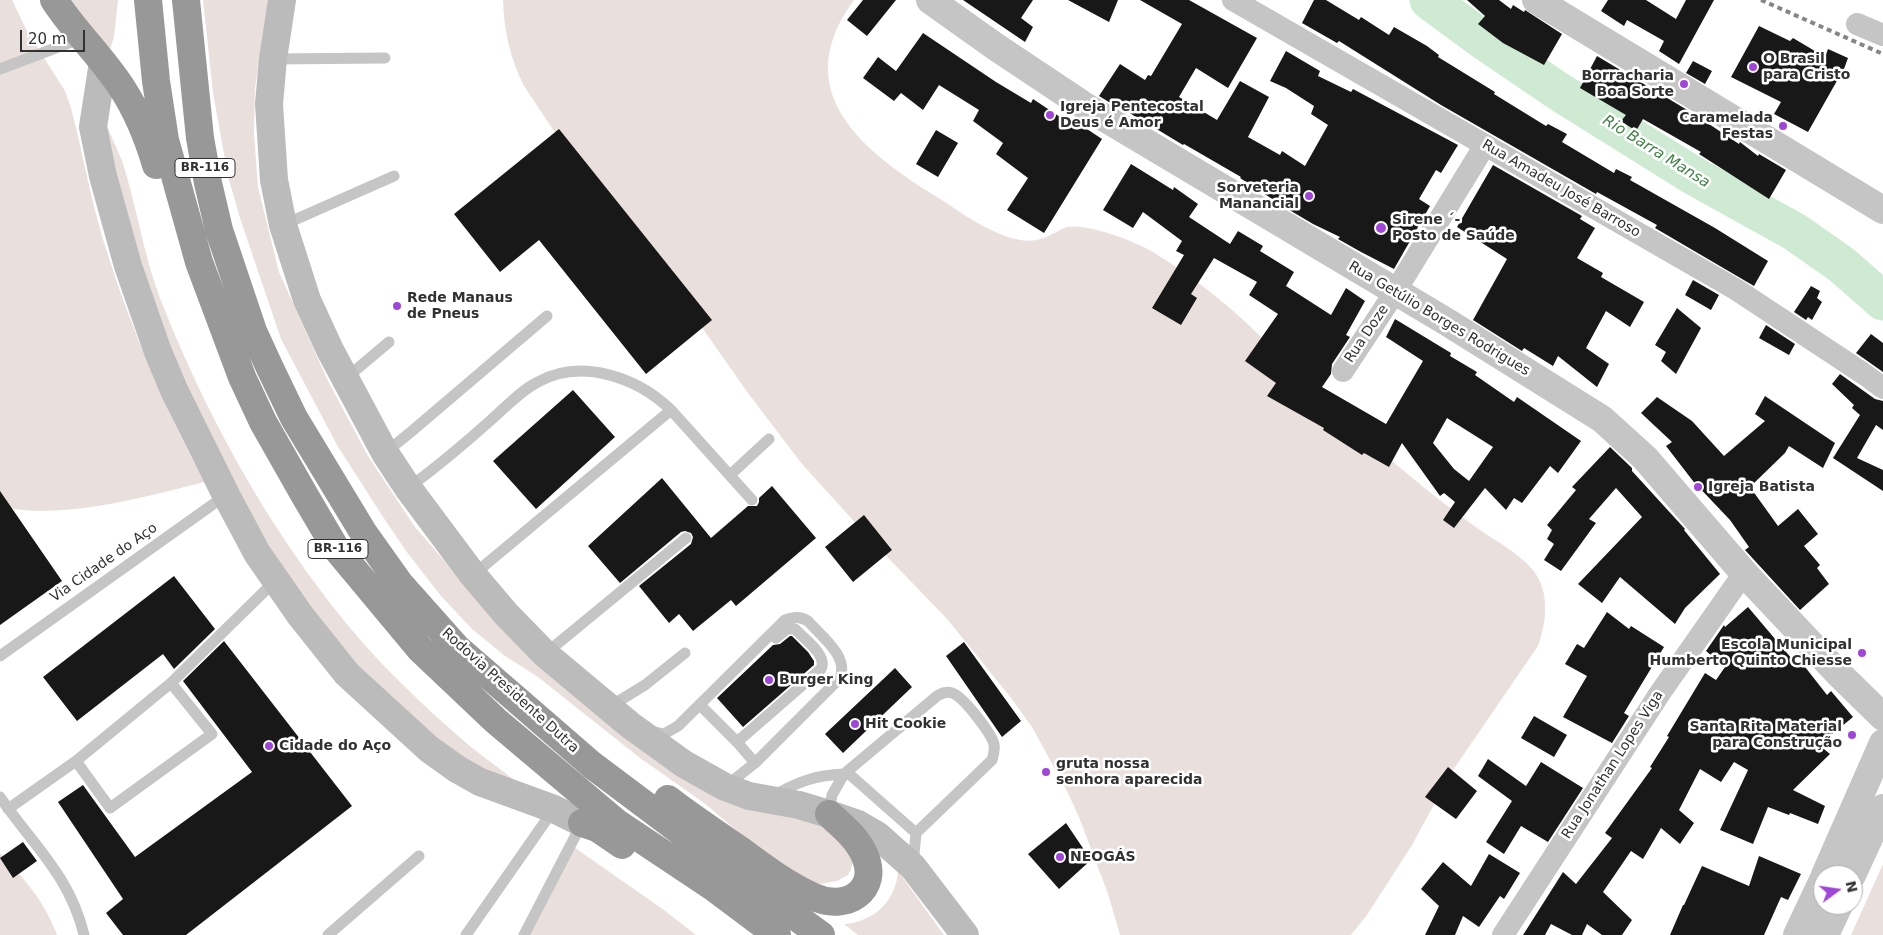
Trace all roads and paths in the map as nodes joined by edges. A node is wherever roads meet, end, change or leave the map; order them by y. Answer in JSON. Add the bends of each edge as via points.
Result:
{"nodes":[{"id":1,"x":54,"y":0,"type":"edge"},
{"id":2,"x":148,"y":0,"type":"edge"},
{"id":3,"x":186,"y":0,"type":"edge"},
{"id":4,"x":282,"y":0,"type":"edge"},
{"id":5,"x":930,"y":0,"type":"edge"},
{"id":6,"x":1233,"y":0,"type":"edge"},
{"id":7,"x":1536,"y":0,"type":"edge"},
{"id":8,"x":1857,"y":24,"type":"dead end"},
{"id":9,"x":1883,"y":35,"type":"edge"},
{"id":10,"x":82,"y":38,"type":"junction"},
{"id":11,"x":385,"y":58,"type":"dead end"},
{"id":12,"x":273,"y":59,"type":"junction"},
{"id":13,"x":103,"y":62,"type":"junction"},
{"id":14,"x":0,"y":69,"type":"edge"},
{"id":15,"x":1485,"y":145,"type":"junction"},
{"id":16,"x":394,"y":176,"type":"dead end"},
{"id":17,"x":208,"y":184,"type":"junction"},
{"id":18,"x":1883,"y":210,"type":"edge"},
{"id":19,"x":283,"y":225,"type":"junction"},
{"id":20,"x":1395,"y":292,"type":"junction"},
{"id":21,"x":547,"y":316,"type":"dead end"},
{"id":22,"x":390,"y":342,"type":"dead end"},
{"id":23,"x":1343,"y":371,"type":"dead end"},
{"id":24,"x":345,"y":379,"type":"junction"},
{"id":25,"x":1883,"y":388,"type":"edge"},
{"id":26,"x":671,"y":410,"type":"junction"},
{"id":27,"x":769,"y":439,"type":"dead end"},
{"id":28,"x":385,"y":453,"type":"junction"},
{"id":29,"x":730,"y":475,"type":"junction"},
{"id":30,"x":408,"y":488,"type":"junction"},
{"id":31,"x":226,"y":495,"type":"junction"},
{"id":32,"x":305,"y":496,"type":"junction"},
{"id":33,"x":752,"y":500,"type":"dead end"},
{"id":34,"x":686,"y":538,"type":"dead end"},
{"id":35,"x":1744,"y":573,"type":"junction"},
{"id":36,"x":473,"y":575,"type":"junction"},
{"id":37,"x":276,"y":580,"type":"junction"},
{"id":38,"x":685,"y":653,"type":"dead end"},
{"id":39,"x":545,"y":654,"type":"junction"},
{"id":40,"x":0,"y":656,"type":"edge"},
{"id":41,"x":734,"y":670,"type":"junction"},
{"id":42,"x":171,"y":683,"type":"junction"},
{"id":43,"x":700,"y":706,"type":"junction"},
{"id":44,"x":609,"y":707,"type":"junction"},
{"id":45,"x":1883,"y":717,"type":"edge"},
{"id":46,"x":630,"y":725,"type":"junction"},
{"id":47,"x":737,"y":742,"type":"junction"},
{"id":48,"x":1883,"y":743,"type":"edge"},
{"id":49,"x":76,"y":761,"type":"junction"},
{"id":50,"x":755,"y":763,"type":"junction"},
{"id":51,"x":846,"y":774,"type":"junction"},
{"id":52,"x":725,"y":787,"type":"junction"},
{"id":53,"x":0,"y":797,"type":"edge"},
{"id":54,"x":768,"y":798,"type":"junction"},
{"id":55,"x":1883,"y":808,"type":"edge"},
{"id":56,"x":8,"y":809,"type":"junction"},
{"id":57,"x":554,"y":810,"type":"junction"},
{"id":58,"x":829,"y":814,"type":"junction"},
{"id":59,"x":582,"y":823,"type":"junction"},
{"id":60,"x":916,"y":834,"type":"junction"},
{"id":61,"x":419,"y":856,"type":"dead end"},
{"id":62,"x":1829,"y":865,"type":"edge"},
{"id":63,"x":1857,"y":865,"type":"edge"},
{"id":64,"x":913,"y":867,"type":"junction"},
{"id":65,"x":713,"y":887,"type":"junction"},
{"id":66,"x":1813,"y":901,"type":"edge"},
{"id":67,"x":1834,"y":915,"type":"edge"},
{"id":68,"x":84,"y":935,"type":"edge"},
{"id":69,"x":328,"y":935,"type":"edge"},
{"id":70,"x":466,"y":935,"type":"edge"},
{"id":71,"x":524,"y":935,"type":"edge"},
{"id":72,"x":777,"y":935,"type":"edge"},
{"id":73,"x":821,"y":935,"type":"edge"},
{"id":74,"x":965,"y":935,"type":"edge"},
{"id":75,"x":1502,"y":935,"type":"edge"},
{"id":76,"x":1797,"y":935,"type":"edge"},
{"id":77,"x":1825,"y":935,"type":"edge"}],
"edges":[{"from":1,"to":10,"type":"highway","number":"BR-116"},
{"from":2,"to":32,"type":"highway","name":"Rodovia Presidente Dutra","number":"BR-116","via":[[165,140],[200,262],[242,377]]},
{"from":3,"to":17,"type":"highway","name":"Rodovia Presidente Dutra","number":"BR-116"},
{"from":4,"to":12,"type":"main road"},
{"from":5,"to":20,"type":"street","name":"Rua Getúlio Borges Rodrigues","via":[[1083,105]]},
{"from":6,"to":15,"type":"street","name":"Rua Amadeu José Barroso"},
{"from":7,"to":18,"type":"street"},
{"from":8,"to":9,"type":"street"},
{"from":10,"to":13,"type":"highway","number":"BR-116"},
{"from":10,"to":14,"type":"lane"},
{"from":11,"to":12,"type":"lane"},
{"from":12,"to":19,"type":"main road","via":[[268,104],[270,145]]},
{"from":13,"to":31,"type":"main road","via":[[94,127],[128,266],[174,390]]},
{"from":13,"to":32,"type":"highway","number":"BR-116","via":[[122,88],[149,143],[200,311],[240,406]]},
{"from":15,"to":20,"type":"street","name":"Rua Doze"},
{"from":15,"to":25,"type":"street","name":"Rua Amadeu José Barroso","via":[[1737,290]]},
{"from":16,"to":19,"type":"lane"},
{"from":17,"to":58,"type":"highway","number":"BR-116","via":[[299,391],[398,556],[460,629],[567,725],[672,802],[775,875],[814,897],[838,903],[854,898],[869,878],[869,870],[859,845]]},
{"from":17,"to":73,"type":"highway","name":"Rodovia Presidente Dutra","number":"BR-116","via":[[222,239],[269,366],[325,471],[400,584],[457,648],[592,765]]},
{"from":19,"to":24,"type":"main road","via":[[308,300]]},
{"from":20,"to":23,"type":"street","name":"Rua Doze"},
{"from":20,"to":35,"type":"street","name":"Rua Getúlio Borges Rodrigues","via":[[1602,419],[1645,458]]},
{"from":21,"to":28,"type":"lane"},
{"from":22,"to":24,"type":"lane"},
{"from":24,"to":28,"type":"main road"},
{"from":26,"to":29,"type":"lane"},
{"from":26,"to":30,"type":"lane","via":[[646,390],[620,378],[583,371],[556,374],[525,390]]},
{"from":26,"to":36,"type":"lane"},
{"from":27,"to":29,"type":"lane"},
{"from":28,"to":30,"type":"main road"},
{"from":29,"to":33,"type":"lane"},
{"from":30,"to":36,"type":"main road"},
{"from":31,"to":37,"type":"main road","via":[[257,553]]},
{"from":31,"to":40,"type":"lane","name":"Via Cidade do Aço"},
{"from":32,"to":65,"type":"highway","name":"Rodovia Presidente Dutra","number":"BR-116","via":[[335,546],[420,649],[496,721],[617,823]]},
{"from":34,"to":39,"type":"lane"},
{"from":35,"to":45,"type":"street","name":"Rua Getúlio Borges Rodrigues"},
{"from":35,"to":75,"type":"street","name":"Rua Jonathan Lopes Viga","via":[[1660,693]]},
{"from":36,"to":39,"type":"main road"},
{"from":37,"to":42,"type":"lane"},
{"from":37,"to":57,"type":"main road","via":[[347,674],[429,749],[480,782]]},
{"from":38,"to":44,"type":"lane"},
{"from":39,"to":44,"type":"main road"},
{"from":41,"to":43,"type":"lane"},
{"from":41,"to":47,"type":"lane","via":[[792,628],[823,661],[821,670]]},
{"from":41,"to":50,"type":"lane","via":[[785,620],[794,617],[808,621],[840,657],[842,665],[840,678]]},
{"from":42,"to":49,"type":"lane"},
{"from":42,"to":49,"type":"lane","via":[[212,734],[110,808]]},
{"from":43,"to":46,"type":"lane","via":[[664,734]]},
{"from":43,"to":47,"type":"lane"},
{"from":44,"to":46,"type":"main road"},
{"from":46,"to":52,"type":"main road","via":[[684,764]]},
{"from":47,"to":50,"type":"lane"},
{"from":48,"to":62,"type":"street"},
{"from":49,"to":56,"type":"lane"},
{"from":50,"to":52,"type":"lane"},
{"from":51,"to":54,"type":"lane","via":[[809,779]]},
{"from":51,"to":58,"type":"lane","via":[[832,795]]},
{"from":51,"to":60,"type":"lane"},
{"from":51,"to":60,"type":"lane","via":[[941,693],[950,692],[959,697],[988,731],[994,743],[994,754],[992,760]]},
{"from":52,"to":54,"type":"main road","via":[[749,796]]},
{"from":53,"to":56,"type":"lane"},
{"from":54,"to":58,"type":"main road"},
{"from":55,"to":63,"type":"street"},
{"from":56,"to":68,"type":"lane","via":[[49,859],[68,890]]},
{"from":57,"to":59,"type":"main road"},
{"from":57,"to":70,"type":"lane"},
{"from":58,"to":64,"type":"main road","via":[[877,835]]},
{"from":59,"to":65,"type":"highway","via":[[596,828],[669,877]]},
{"from":59,"to":71,"type":"lane"},
{"from":60,"to":64,"type":"lane"},
{"from":61,"to":69,"type":"lane"},
{"from":64,"to":74,"type":"main road"},
{"from":65,"to":72,"type":"highway","name":"Rodovia Presidente Dutra","number":"BR-116"},
{"from":66,"to":76,"type":"street"},
{"from":67,"to":77,"type":"street"}]}
